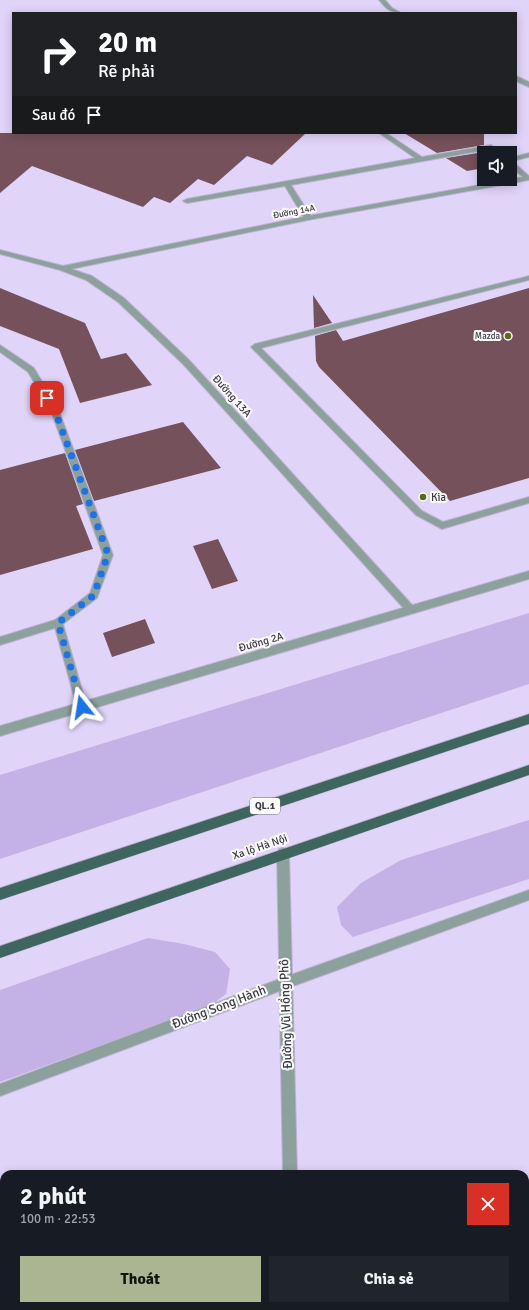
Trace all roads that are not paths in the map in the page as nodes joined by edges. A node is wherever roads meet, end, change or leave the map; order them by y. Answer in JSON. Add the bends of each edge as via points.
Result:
{"nodes":[{"id":1,"x":382,"y":0,"type":"edge"},
{"id":2,"x":396,"y":12,"type":"edge"},
{"id":3,"x":517,"y":79,"type":"edge"},
{"id":4,"x":529,"y":86,"type":"edge"},
{"id":5,"x":383,"y":134,"type":"edge"},
{"id":6,"x":477,"y":150,"type":"edge"},
{"id":7,"x":529,"y":156,"type":"edge"},
{"id":8,"x":517,"y":159,"type":"edge"},
{"id":9,"x":422,"y":160,"type":"junction"},
{"id":10,"x":517,"y":169,"type":"edge"},
{"id":11,"x":528,"y":178,"type":"edge"},
{"id":12,"x":287,"y":183,"type":"junction"},
{"id":13,"x":187,"y":201,"type":"dead end"},
{"id":14,"x":308,"y":218,"type":"junction"},
{"id":15,"x":0,"y":252,"type":"edge"},
{"id":16,"x":63,"y":268,"type":"junction"},
{"id":17,"x":529,"y":278,"type":"edge"},
{"id":18,"x":0,"y":348,"type":"edge"},
{"id":19,"x":529,"y":500,"type":"edge"},
{"id":20,"x":529,"y":575,"type":"edge"},
{"id":21,"x":412,"y":610,"type":"junction"},
{"id":22,"x":58,"y":623,"type":"junction"},
{"id":23,"x":0,"y":641,"type":"edge"},
{"id":24,"x":82,"y":707,"type":"junction"},
{"id":25,"x":529,"y":719,"type":"edge"},
{"id":26,"x":0,"y":731,"type":"edge"},
{"id":27,"x":529,"y":770,"type":"edge"},
{"id":28,"x":283,"y":853,"type":"junction"},
{"id":29,"x":0,"y":894,"type":"edge"},
{"id":30,"x":529,"y":895,"type":"edge"},
{"id":31,"x":0,"y":952,"type":"edge"},
{"id":32,"x":285,"y":982,"type":"junction"},
{"id":33,"x":0,"y":1090,"type":"edge"},
{"id":34,"x":290,"y":1170,"type":"edge"}],
"edges":[{"from":1,"to":2,"type":"street"},
{"from":3,"to":4,"type":"street"},
{"from":5,"to":9,"type":"street"},
{"from":6,"to":9,"type":"street"},
{"from":7,"to":8,"type":"street"},
{"from":9,"to":12,"type":"street"},
{"from":10,"to":11,"type":"street"},
{"from":11,"to":14,"type":"street","name":"Đường 14A"},
{"from":12,"to":13,"type":"street"},
{"from":12,"to":14,"type":"street"},
{"from":14,"to":16,"type":"street","name":"Đường 14A"},
{"from":15,"to":16,"type":"street","name":"Đường 13A"},
{"from":16,"to":21,"type":"street","name":"Đường 13A","via":[[89,278],[121,300],[186,362]]},
{"from":17,"to":19,"type":"street","via":[[255,346],[419,513],[442,526]]},
{"from":18,"to":22,"type":"street","via":[[31,370],[55,411],[108,554],[94,595]]},
{"from":20,"to":21,"type":"street","name":"Đường 2A"},
{"from":21,"to":24,"type":"street","name":"Đường 2A"},
{"from":22,"to":23,"type":"street"},
{"from":22,"to":24,"type":"street"},
{"from":24,"to":26,"type":"street","name":"Đường 2A"},
{"from":25,"to":29,"type":"highway","number":"QL.1"},
{"from":27,"to":28,"type":"highway","name":"Xa lộ Hà Nội"},
{"from":28,"to":31,"type":"highway","name":"Xa lộ Hà Nội"},
{"from":28,"to":32,"type":"street","name":"Đường Vũ Hồng Phô"},
{"from":30,"to":32,"type":"street","name":"Đường Song Hành"},
{"from":32,"to":33,"type":"street","name":"Đường Song Hành"},
{"from":32,"to":34,"type":"street","name":"Đường Vũ Hồng Phô"}]}
